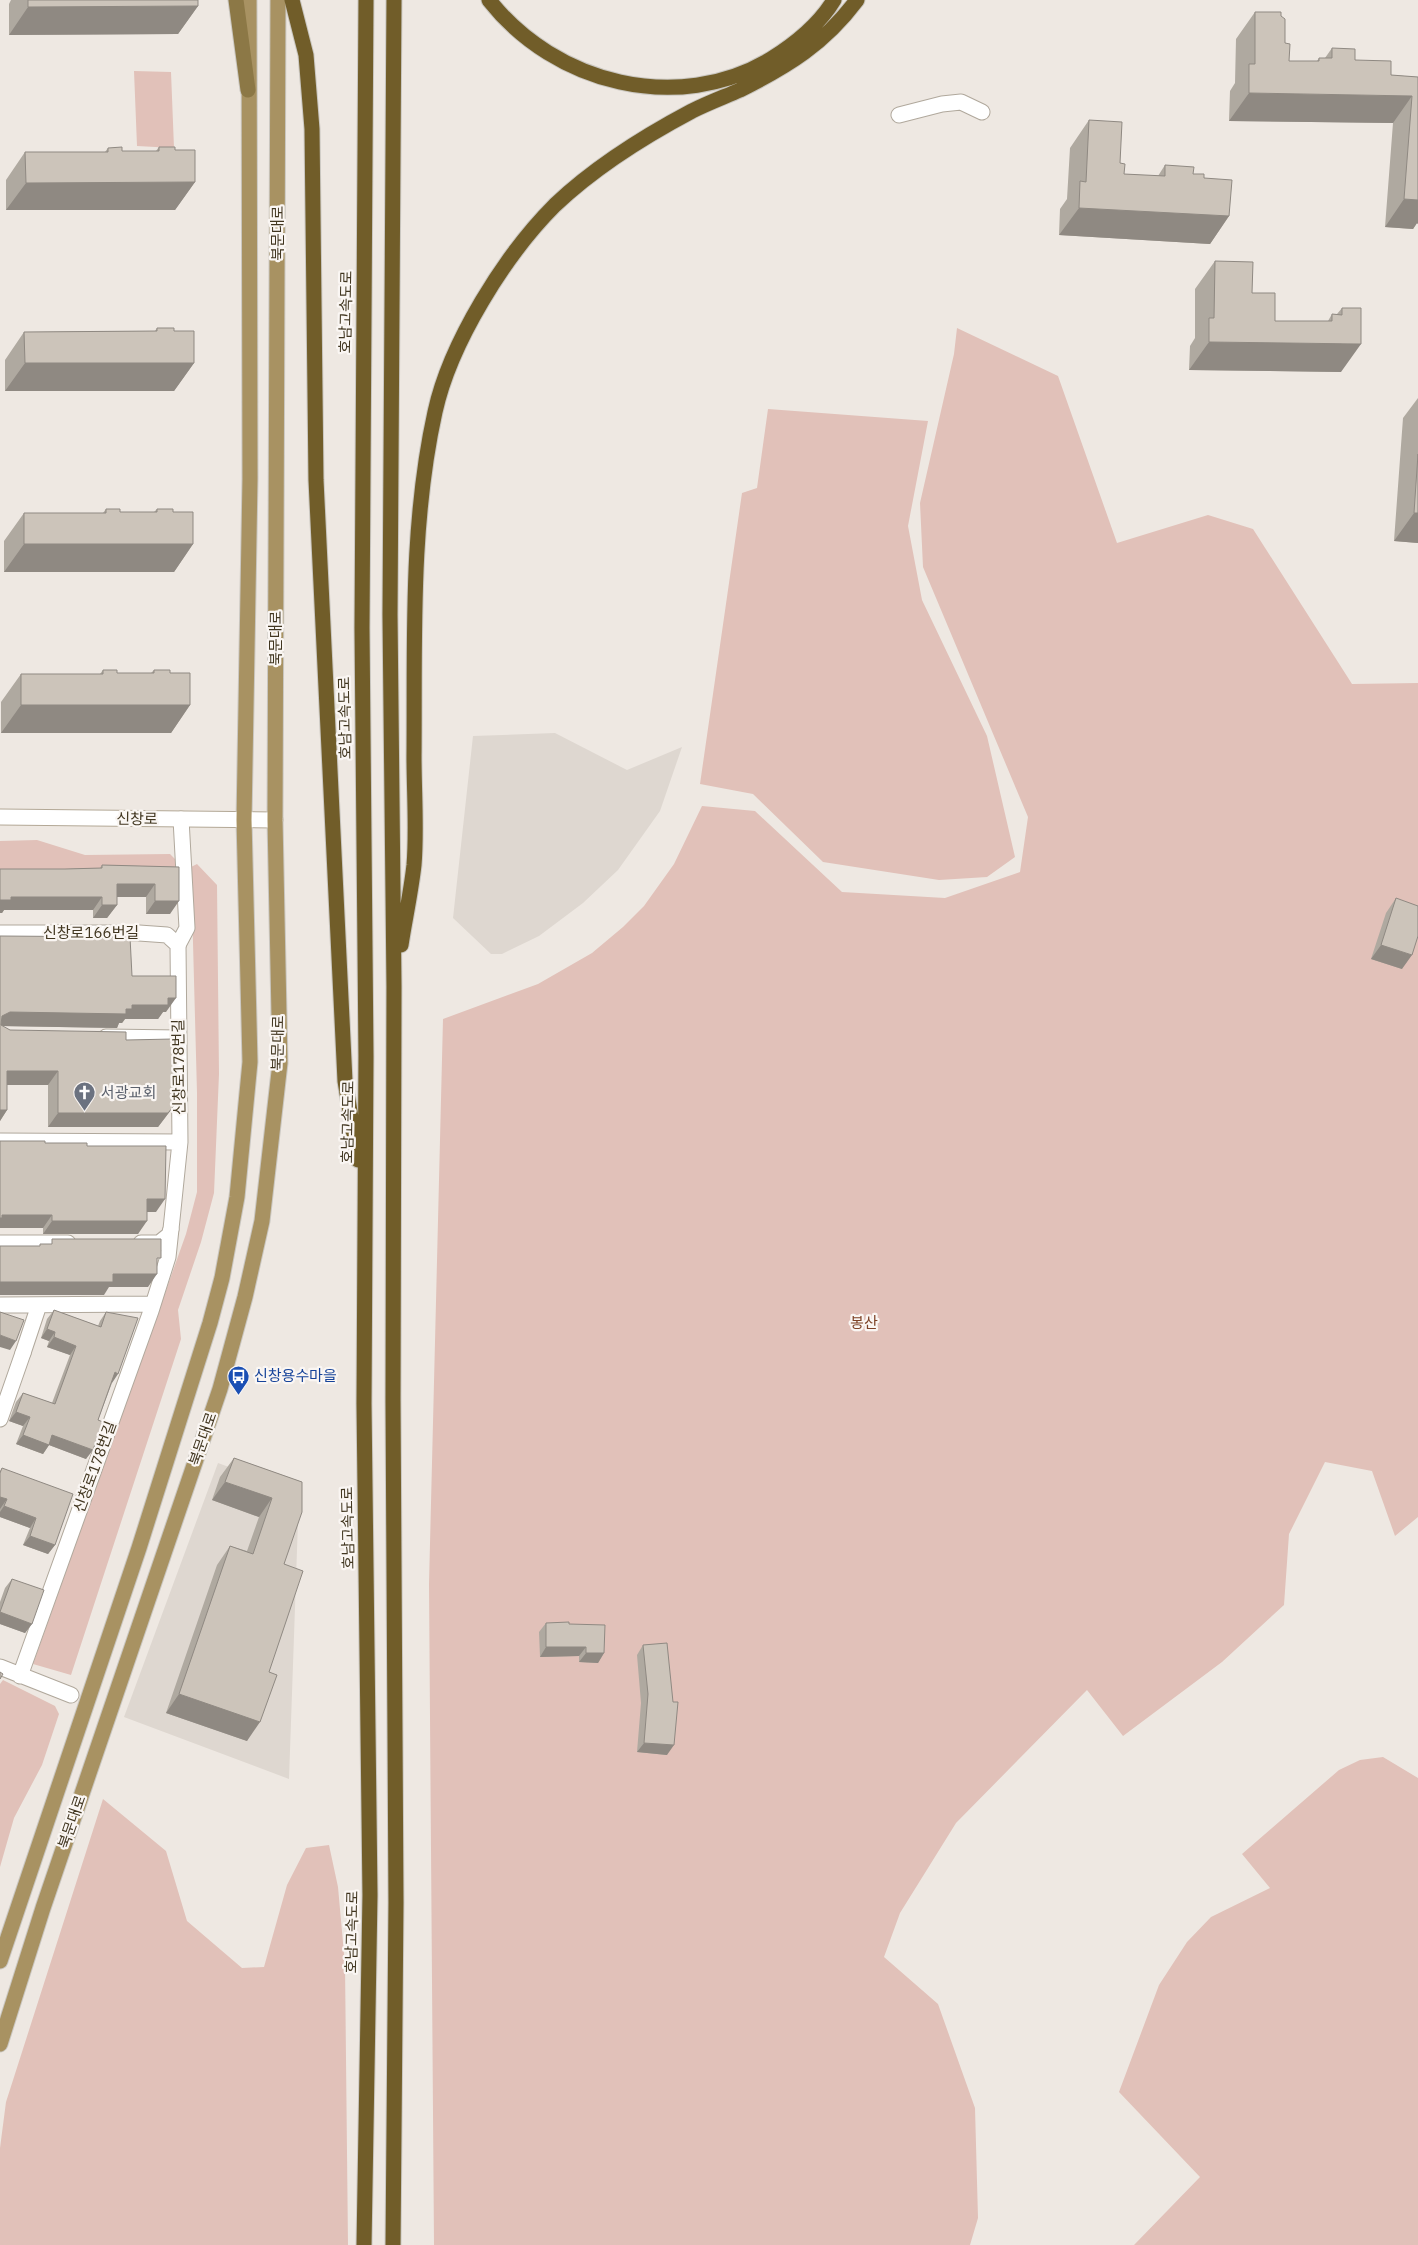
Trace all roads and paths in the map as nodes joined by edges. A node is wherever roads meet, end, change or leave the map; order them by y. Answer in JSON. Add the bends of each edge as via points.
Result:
{"nodes":[{"id":1,"x":236,"y":0,"type":"edge"},
{"id":2,"x":249,"y":0,"type":"edge"},
{"id":3,"x":278,"y":0,"type":"edge"},
{"id":4,"x":292,"y":0,"type":"edge"},
{"id":5,"x":366,"y":0,"type":"edge"},
{"id":6,"x":394,"y":0,"type":"edge"},
{"id":7,"x":489,"y":0,"type":"edge"},
{"id":8,"x":834,"y":0,"type":"edge"},
{"id":9,"x":857,"y":0,"type":"edge"},
{"id":10,"x":248,"y":90,"type":"junction"},
{"id":11,"x":982,"y":112,"type":"dead end"},
{"id":12,"x":899,"y":115,"type":"dead end"},
{"id":13,"x":0,"y":817,"type":"edge"},
{"id":14,"x":181,"y":819,"type":"junction"},
{"id":15,"x":244,"y":820,"type":"junction"},
{"id":16,"x":275,"y":820,"type":"junction"},
{"id":17,"x":0,"y":933,"type":"edge"},
{"id":18,"x":178,"y":945,"type":"junction"},
{"id":19,"x":394,"y":986,"type":"junction"},
{"id":20,"x":90,"y":1036,"type":"edge"},
{"id":21,"x":179,"y":1038,"type":"junction"},
{"id":22,"x":0,"y":1141,"type":"edge"},
{"id":23,"x":180,"y":1142,"type":"junction"},
{"id":24,"x":364,"y":1202,"type":"junction"},
{"id":25,"x":171,"y":1229,"type":"junction"},
{"id":26,"x":0,"y":1243,"type":"edge"},
{"id":27,"x":79,"y":1243,"type":"edge"},
{"id":28,"x":129,"y":1243,"type":"edge"},
{"id":29,"x":153,"y":1304,"type":"junction"},
{"id":30,"x":0,"y":1305,"type":"edge"},
{"id":31,"x":39,"y":1305,"type":"junction"},
{"id":32,"x":0,"y":1419,"type":"edge"},
{"id":33,"x":65,"y":1492,"type":"edge"},
{"id":34,"x":84,"y":1498,"type":"junction"},
{"id":35,"x":0,"y":1667,"type":"edge"},
{"id":36,"x":20,"y":1676,"type":"junction"},
{"id":37,"x":71,"y":1695,"type":"dead end"},
{"id":38,"x":0,"y":1960,"type":"edge"},
{"id":39,"x":0,"y":2044,"type":"edge"},
{"id":40,"x":364,"y":2245,"type":"edge"},
{"id":41,"x":393,"y":2245,"type":"edge"}],
"edges":[{"from":1,"to":10,"type":"highway"},
{"from":2,"to":10,"type":"main road","name":"북문대로"},
{"from":3,"to":16,"type":"main road","name":"북문대로"},
{"from":4,"to":24,"type":"highway","via":[[306,55],[312,129],[316,480],[345,1081]]},
{"from":5,"to":24,"type":"highway","name":"호남고속도로","via":[[362,618]]},
{"from":6,"to":19,"type":"highway","via":[[390,616]]},
{"from":7,"to":8,"type":"highway","via":[[514,28],[541,49],[580,70],[619,83],[658,88],[697,86],[760,66],[805,35]]},
{"from":9,"to":19,"type":"highway","via":[[838,25],[812,48],[777,70],[636,142],[594,171],[521,242],[457,347],[435,409],[420,496],[415,600],[414,864]]},
{"from":10,"to":15,"type":"main road","name":"북문대로","via":[[250,479]]},
{"from":11,"to":12,"type":"street","via":[[961,102]]},
{"from":13,"to":14,"type":"street","name":"신창로"},
{"from":14,"to":15,"type":"street","name":"신창로"},
{"from":14,"to":18,"type":"street","via":[[187,928]]},
{"from":15,"to":16,"type":"street","name":"신창로"},
{"from":15,"to":38,"type":"main road","name":"북문대로","via":[[250,1062],[237,1198],[222,1278],[139,1548]]},
{"from":16,"to":39,"type":"main road","name":"북문대로","via":[[280,1063],[262,1221],[220,1389],[43,1908]]},
{"from":17,"to":18,"type":"street","name":"신창로166번길","via":[[139,933],[167,935]]},
{"from":18,"to":21,"type":"street","name":"신창로178번길"},
{"from":19,"to":41,"type":"highway","via":[[396,1902]]},
{"from":20,"to":21,"type":"street"},
{"from":21,"to":23,"type":"street","name":"신창로178번길"},
{"from":22,"to":23,"type":"street"},
{"from":23,"to":25,"type":"street","name":"신창로178번길"},
{"from":24,"to":40,"type":"highway","name":"호남고속도로","via":[[370,1895]]},
{"from":25,"to":28,"type":"street","via":[[169,1235],[158,1243]]},
{"from":25,"to":29,"type":"street","name":"신창로178번길","via":[[168,1257]]},
{"from":26,"to":27,"type":"street"},
{"from":29,"to":31,"type":"street"},
{"from":29,"to":34,"type":"street","name":"신창로178번길"},
{"from":30,"to":31,"type":"street"},
{"from":31,"to":32,"type":"street"},
{"from":33,"to":34,"type":"street"},
{"from":34,"to":36,"type":"street","name":"신창로178번길"},
{"from":35,"to":36,"type":"street"},
{"from":36,"to":37,"type":"street"}]}
